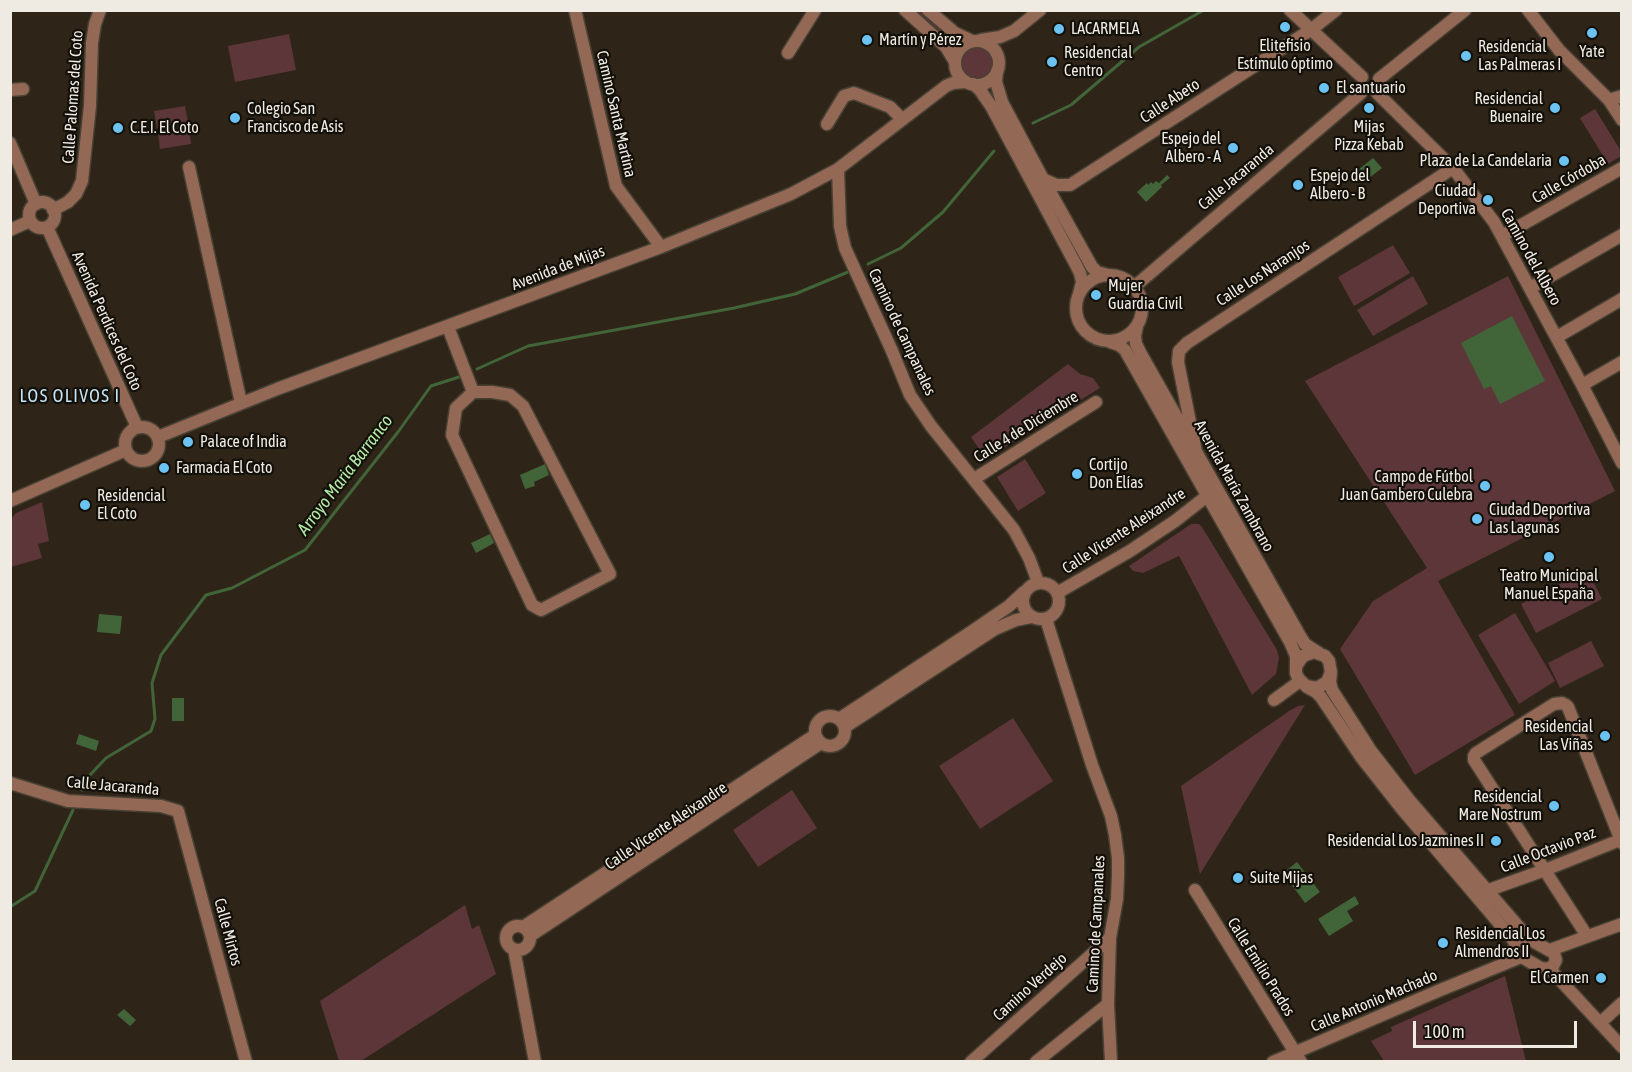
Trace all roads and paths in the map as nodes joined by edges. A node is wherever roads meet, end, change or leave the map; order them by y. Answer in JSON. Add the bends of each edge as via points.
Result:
{"nodes":[{"id":1,"x":100,"y":10,"type":"edge"},
{"id":2,"x":575,"y":10,"type":"edge"},
{"id":3,"x":815,"y":10,"type":"edge"},
{"id":4,"x":905,"y":10,"type":"edge"},
{"id":5,"x":928,"y":10,"type":"edge"},
{"id":6,"x":1040,"y":10,"type":"edge"},
{"id":7,"x":1290,"y":10,"type":"edge"},
{"id":8,"x":1335,"y":10,"type":"edge"},
{"id":9,"x":1466,"y":10,"type":"edge"},
{"id":10,"x":1528,"y":10,"type":"edge"},
{"id":11,"x":1312,"y":29,"type":"junction"},
{"id":12,"x":1014,"y":31,"type":"junction"},
{"id":13,"x":976,"y":41,"type":"junction"},
{"id":14,"x":788,"y":53,"type":"dead end"},
{"id":15,"x":955,"y":64,"type":"junction"},
{"id":16,"x":998,"y":67,"type":"junction"},
{"id":17,"x":1362,"y":77,"type":"junction"},
{"id":18,"x":1378,"y":79,"type":"junction"},
{"id":19,"x":970,"y":83,"type":"junction"},
{"id":20,"x":946,"y":86,"type":"junction"},
{"id":21,"x":1361,"y":93,"type":"junction"},
{"id":22,"x":1377,"y":93,"type":"junction"},
{"id":23,"x":1615,"y":98,"type":"edge"},
{"id":24,"x":903,"y":119,"type":"junction"},
{"id":25,"x":1622,"y":120,"type":"edge"},
{"id":26,"x":826,"y":124,"type":"dead end"},
{"id":27,"x":10,"y":143,"type":"edge"},
{"id":28,"x":189,"y":167,"type":"dead end"},
{"id":29,"x":1453,"y":168,"type":"junction"},
{"id":30,"x":1622,"y":168,"type":"edge"},
{"id":31,"x":838,"y":169,"type":"junction"},
{"id":32,"x":1042,"y":179,"type":"junction"},
{"id":33,"x":36,"y":204,"type":"junction"},
{"id":34,"x":53,"y":210,"type":"junction"},
{"id":35,"x":30,"y":221,"type":"junction"},
{"id":36,"x":47,"y":227,"type":"junction"},
{"id":37,"x":10,"y":230,"type":"edge"},
{"id":38,"x":1622,"y":235,"type":"edge"},
{"id":39,"x":1502,"y":236,"type":"junction"},
{"id":40,"x":661,"y":247,"type":"junction"},
{"id":41,"x":1108,"y":275,"type":"junction"},
{"id":42,"x":1134,"y":287,"type":"junction"},
{"id":43,"x":1530,"y":288,"type":"junction"},
{"id":44,"x":1079,"y":294,"type":"junction"},
{"id":45,"x":1622,"y":299,"type":"edge"},
{"id":46,"x":1137,"y":326,"type":"junction"},
{"id":47,"x":448,"y":327,"type":"junction"},
{"id":48,"x":1557,"y":337,"type":"junction"},
{"id":49,"x":1110,"y":342,"type":"junction"},
{"id":50,"x":1622,"y":362,"type":"edge"},
{"id":51,"x":1582,"y":385,"type":"junction"},
{"id":52,"x":473,"y":392,"type":"junction"},
{"id":53,"x":1096,"y":402,"type":"dead end"},
{"id":54,"x":241,"y":403,"type":"junction"},
{"id":55,"x":137,"y":428,"type":"junction"},
{"id":56,"x":158,"y":437,"type":"junction"},
{"id":57,"x":1616,"y":439,"type":"edge"},
{"id":58,"x":126,"y":450,"type":"junction"},
{"id":59,"x":1196,"y":452,"type":"junction"},
{"id":60,"x":1622,"y":463,"type":"edge"},
{"id":61,"x":974,"y":479,"type":"junction"},
{"id":62,"x":1207,"y":496,"type":"junction"},
{"id":63,"x":10,"y":501,"type":"edge"},
{"id":64,"x":1038,"y":582,"type":"junction"},
{"id":65,"x":1024,"y":592,"type":"junction"},
{"id":66,"x":1057,"y":593,"type":"junction"},
{"id":67,"x":1031,"y":617,"type":"junction"},
{"id":68,"x":1046,"y":619,"type":"junction"},
{"id":69,"x":1320,"y":653,"type":"junction"},
{"id":70,"x":1296,"y":666,"type":"junction"},
{"id":71,"x":1331,"y":672,"type":"junction"},
{"id":72,"x":1303,"y":683,"type":"junction"},
{"id":73,"x":1274,"y":700,"type":"dead end"},
{"id":74,"x":842,"y":723,"type":"junction"},
{"id":75,"x":818,"y":739,"type":"junction"},
{"id":76,"x":10,"y":783,"type":"edge"},
{"id":77,"x":178,"y":811,"type":"joint"},
{"id":78,"x":1621,"y":841,"type":"edge"},
{"id":79,"x":1545,"y":870,"type":"junction"},
{"id":80,"x":1195,"y":890,"type":"dead end"},
{"id":81,"x":1486,"y":891,"type":"junction"},
{"id":82,"x":1622,"y":924,"type":"edge"},
{"id":83,"x":527,"y":931,"type":"junction"},
{"id":84,"x":1587,"y":936,"type":"junction"},
{"id":85,"x":1110,"y":938,"type":"junction"},
{"id":86,"x":1529,"y":939,"type":"junction"},
{"id":87,"x":1516,"y":943,"type":"junction"},
{"id":88,"x":514,"y":949,"type":"junction"},
{"id":89,"x":1550,"y":950,"type":"junction"},
{"id":90,"x":1521,"y":957,"type":"junction"},
{"id":91,"x":1550,"y":968,"type":"junction"},
{"id":92,"x":1622,"y":1003,"type":"edge"},
{"id":93,"x":1108,"y":1004,"type":"junction"},
{"id":94,"x":1600,"y":1023,"type":"junction"},
{"id":95,"x":1622,"y":1047,"type":"edge"},
{"id":96,"x":1298,"y":1057,"type":"edge"},
{"id":97,"x":246,"y":1062,"type":"edge"},
{"id":98,"x":535,"y":1062,"type":"edge"},
{"id":99,"x":971,"y":1062,"type":"edge"},
{"id":100,"x":1036,"y":1062,"type":"edge"},
{"id":101,"x":1111,"y":1062,"type":"edge"},
{"id":102,"x":1272,"y":1062,"type":"edge"}],
"edges":[{"from":1,"to":34,"type":"street","name":"Calle Palomas del Coto","via":[[92,43],[82,181],[68,202]]},
{"from":2,"to":40,"type":"street","name":"Camino Santa Martina","via":[[616,186]]},
{"from":3,"to":14,"type":"street"},
{"from":4,"to":15,"type":"street","via":[[946,47]]},
{"from":5,"to":13,"type":"street","via":[[955,33]]},
{"from":6,"to":12,"type":"street"},
{"from":7,"to":11,"type":"street"},
{"from":8,"to":11,"type":"street","name":"Calle Abeto"},
{"from":9,"to":18,"type":"street"},
{"from":10,"to":23,"type":"street","via":[[1559,50]]},
{"from":11,"to":17,"type":"street"},
{"from":11,"to":32,"type":"street","name":"Calle Abeto","via":[[1070,185]]},
{"from":12,"to":13,"type":"street"},
{"from":12,"to":16,"type":"street","via":[[1005,42]]},
{"from":13,"to":15,"type":"street","via":[[960,49]]},
{"from":13,"to":16,"type":"street","via":[[996,51]]},
{"from":15,"to":19,"type":"street","via":[[958,74]]},
{"from":15,"to":20,"type":"street","name":"Avenida de Mijas"},
{"from":16,"to":19,"type":"street","via":[[988,82]]},
{"from":16,"to":32,"type":"street","via":[[996,82],[1002,102]]},
{"from":17,"to":18,"type":"street","via":[[1372,75]]},
{"from":17,"to":21,"type":"street","via":[[1358,84]]},
{"from":18,"to":22,"type":"street","via":[[1381,85]]},
{"from":19,"to":20,"type":"street","name":"Avenida de Mijas","via":[[953,82]]},
{"from":19,"to":44,"type":"street","via":[[991,106],[1077,266],[1082,282]]},
{"from":20,"to":24,"type":"street","name":"Avenida de Mijas"},
{"from":21,"to":22,"type":"street","via":[[1369,97]]},
{"from":21,"to":42,"type":"street","name":"Calle Jacaranda"},
{"from":22,"to":29,"type":"street","name":"Camino del Albero"},
{"from":23,"to":25,"type":"street"},
{"from":24,"to":26,"type":"street","via":[[890,106],[854,93],[844,96]]},
{"from":24,"to":31,"type":"street","name":"Avenida de Mijas"},
{"from":27,"to":33,"type":"street"},
{"from":28,"to":54,"type":"street"},
{"from":29,"to":39,"type":"street","name":"Camino del Albero"},
{"from":29,"to":59,"type":"street","name":"Calle Los Naranjos","via":[[1179,351]]},
{"from":30,"to":39,"type":"street","name":"Calle Córdoba"},
{"from":31,"to":40,"type":"street","name":"Avenida de Mijas","via":[[791,194]]},
{"from":31,"to":61,"type":"street","name":"Camino de Campanales","via":[[840,226],[845,248],[910,395]]},
{"from":32,"to":41,"type":"street","via":[[1092,267]]},
{"from":33,"to":34,"type":"street","via":[[43,202]]},
{"from":33,"to":35,"type":"street","via":[[29,212]]},
{"from":34,"to":36,"type":"street","via":[[54,218]]},
{"from":35,"to":36,"type":"street","via":[[35,227]]},
{"from":35,"to":37,"type":"street"},
{"from":36,"to":55,"type":"street","name":"Avenida Perdices del Coto"},
{"from":38,"to":43,"type":"street"},
{"from":39,"to":43,"type":"street","name":"Camino del Albero"},
{"from":40,"to":47,"type":"street","name":"Avenida de Mijas"},
{"from":41,"to":42,"type":"street"},
{"from":41,"to":44,"type":"street","via":[[1091,280]]},
{"from":42,"to":46,"type":"street","via":[[1142,307]]},
{"from":43,"to":48,"type":"street","name":"Camino del Albero"},
{"from":44,"to":49,"type":"street","via":[[1076,304],[1081,326],[1098,340]]},
{"from":45,"to":48,"type":"street"},
{"from":46,"to":49,"type":"street","via":[[1130,334]]},
{"from":46,"to":59,"type":"street","name":"Avenida María Zambrano","via":[[1136,344]]},
{"from":47,"to":52,"type":"street"},
{"from":47,"to":54,"type":"street","name":"Avenida de Mijas"},
{"from":48,"to":51,"type":"street","name":"Camino del Albero"},
{"from":49,"to":62,"type":"street","name":"Avenida María Zambrano","via":[[1125,350]]},
{"from":50,"to":51,"type":"street"},
{"from":51,"to":57,"type":"street","name":"Camino del Albero"},
{"from":52,"to":52,"type":"street","via":[[456,408],[452,435],[532,605],[541,610],[610,574],[523,406],[510,395]]},
{"from":53,"to":61,"type":"street","name":"Calle 4 de Diciembre"},
{"from":54,"to":56,"type":"street","name":"Avenida de Mijas"},
{"from":55,"to":56,"type":"street","via":[[152,429]]},
{"from":55,"to":58,"type":"street","via":[[126,437]]},
{"from":56,"to":58,"type":"street","via":[[159,449],[151,459],[134,459]]},
{"from":57,"to":60,"type":"street","name":"Camino del Albero"},
{"from":58,"to":63,"type":"street"},
{"from":59,"to":69,"type":"street","name":"Avenida María Zambrano","via":[[1300,636]]},
{"from":61,"to":64,"type":"street","name":"Camino de Campanales","via":[[1014,530]]},
{"from":62,"to":66,"type":"street","name":"Calle Vicente Aleixandre","via":[[1130,551]]},
{"from":62,"to":70,"type":"street","name":"Avenida María Zambrano","via":[[1290,642]]},
{"from":64,"to":65,"type":"street"},
{"from":64,"to":66,"type":"street","via":[[1049,584]]},
{"from":65,"to":67,"type":"street","via":[[1022,603]]},
{"from":65,"to":74,"type":"street"},
{"from":66,"to":68,"type":"street","via":[[1056,611]]},
{"from":67,"to":68,"type":"street"},
{"from":67,"to":74,"type":"street","name":"Calle Vicente Aleixandre","via":[[995,629]]},
{"from":68,"to":85,"type":"street","name":"Camino de Campanales","via":[[1115,835],[1117,899]]},
{"from":69,"to":70,"type":"street","via":[[1308,653]]},
{"from":69,"to":71,"type":"street","via":[[1329,661]]},
{"from":70,"to":72,"type":"street"},
{"from":71,"to":72,"type":"street","via":[[1317,688]]},
{"from":71,"to":81,"type":"street","via":[[1332,690],[1371,751]]},
{"from":72,"to":73,"type":"street"},
{"from":72,"to":87,"type":"street","via":[[1321,697],[1374,774]]},
{"from":74,"to":75,"type":"street","name":"Calle Vicente Aleixandre","via":[[831,716],[822,719],[816,726]]},
{"from":74,"to":75,"type":"street","name":"Calle Vicente Aleixandre","via":[[846,733],[837,746],[826,746]]},
{"from":75,"to":83,"type":"street","name":"Calle Vicente Aleixandre"},
{"from":76,"to":77,"type":"street","name":"Calle Jacaranda","via":[[68,801],[160,806]]},
{"from":77,"to":97,"type":"street","name":"Calle Mirtos"},
{"from":78,"to":79,"type":"street","name":"Calle Octavio Paz"},
{"from":78,"to":79,"type":"street","via":[[1568,707],[1554,704],[1474,756]]},
{"from":79,"to":81,"type":"street","name":"Calle Octavio Paz"},
{"from":79,"to":84,"type":"street"},
{"from":80,"to":96,"type":"street","name":"Calle Emilio Prados"},
{"from":81,"to":86,"type":"street"},
{"from":82,"to":84,"type":"street"},
{"from":83,"to":88,"type":"street","via":[[530,940],[526,947]]},
{"from":83,"to":88,"type":"street","via":[[519,926],[507,933],[506,940]]},
{"from":84,"to":89,"type":"street"},
{"from":85,"to":93,"type":"street","name":"Camino de Campanales"},
{"from":85,"to":99,"type":"street","name":"Camino Verdejo"},
{"from":86,"to":87,"type":"street"},
{"from":86,"to":89,"type":"street"},
{"from":87,"to":90,"type":"street","via":[[1515,953]]},
{"from":88,"to":98,"type":"street"},
{"from":89,"to":91,"type":"street","via":[[1556,960]]},
{"from":90,"to":91,"type":"street","via":[[1541,968]]},
{"from":90,"to":96,"type":"street","name":"Calle Antonio Machado"},
{"from":91,"to":94,"type":"street"},
{"from":92,"to":94,"type":"street"},
{"from":93,"to":100,"type":"street"},
{"from":93,"to":101,"type":"street","name":"Camino de Campanales"},
{"from":94,"to":95,"type":"street"},
{"from":96,"to":102,"type":"street","name":"Calle Antonio Machado"}]}
